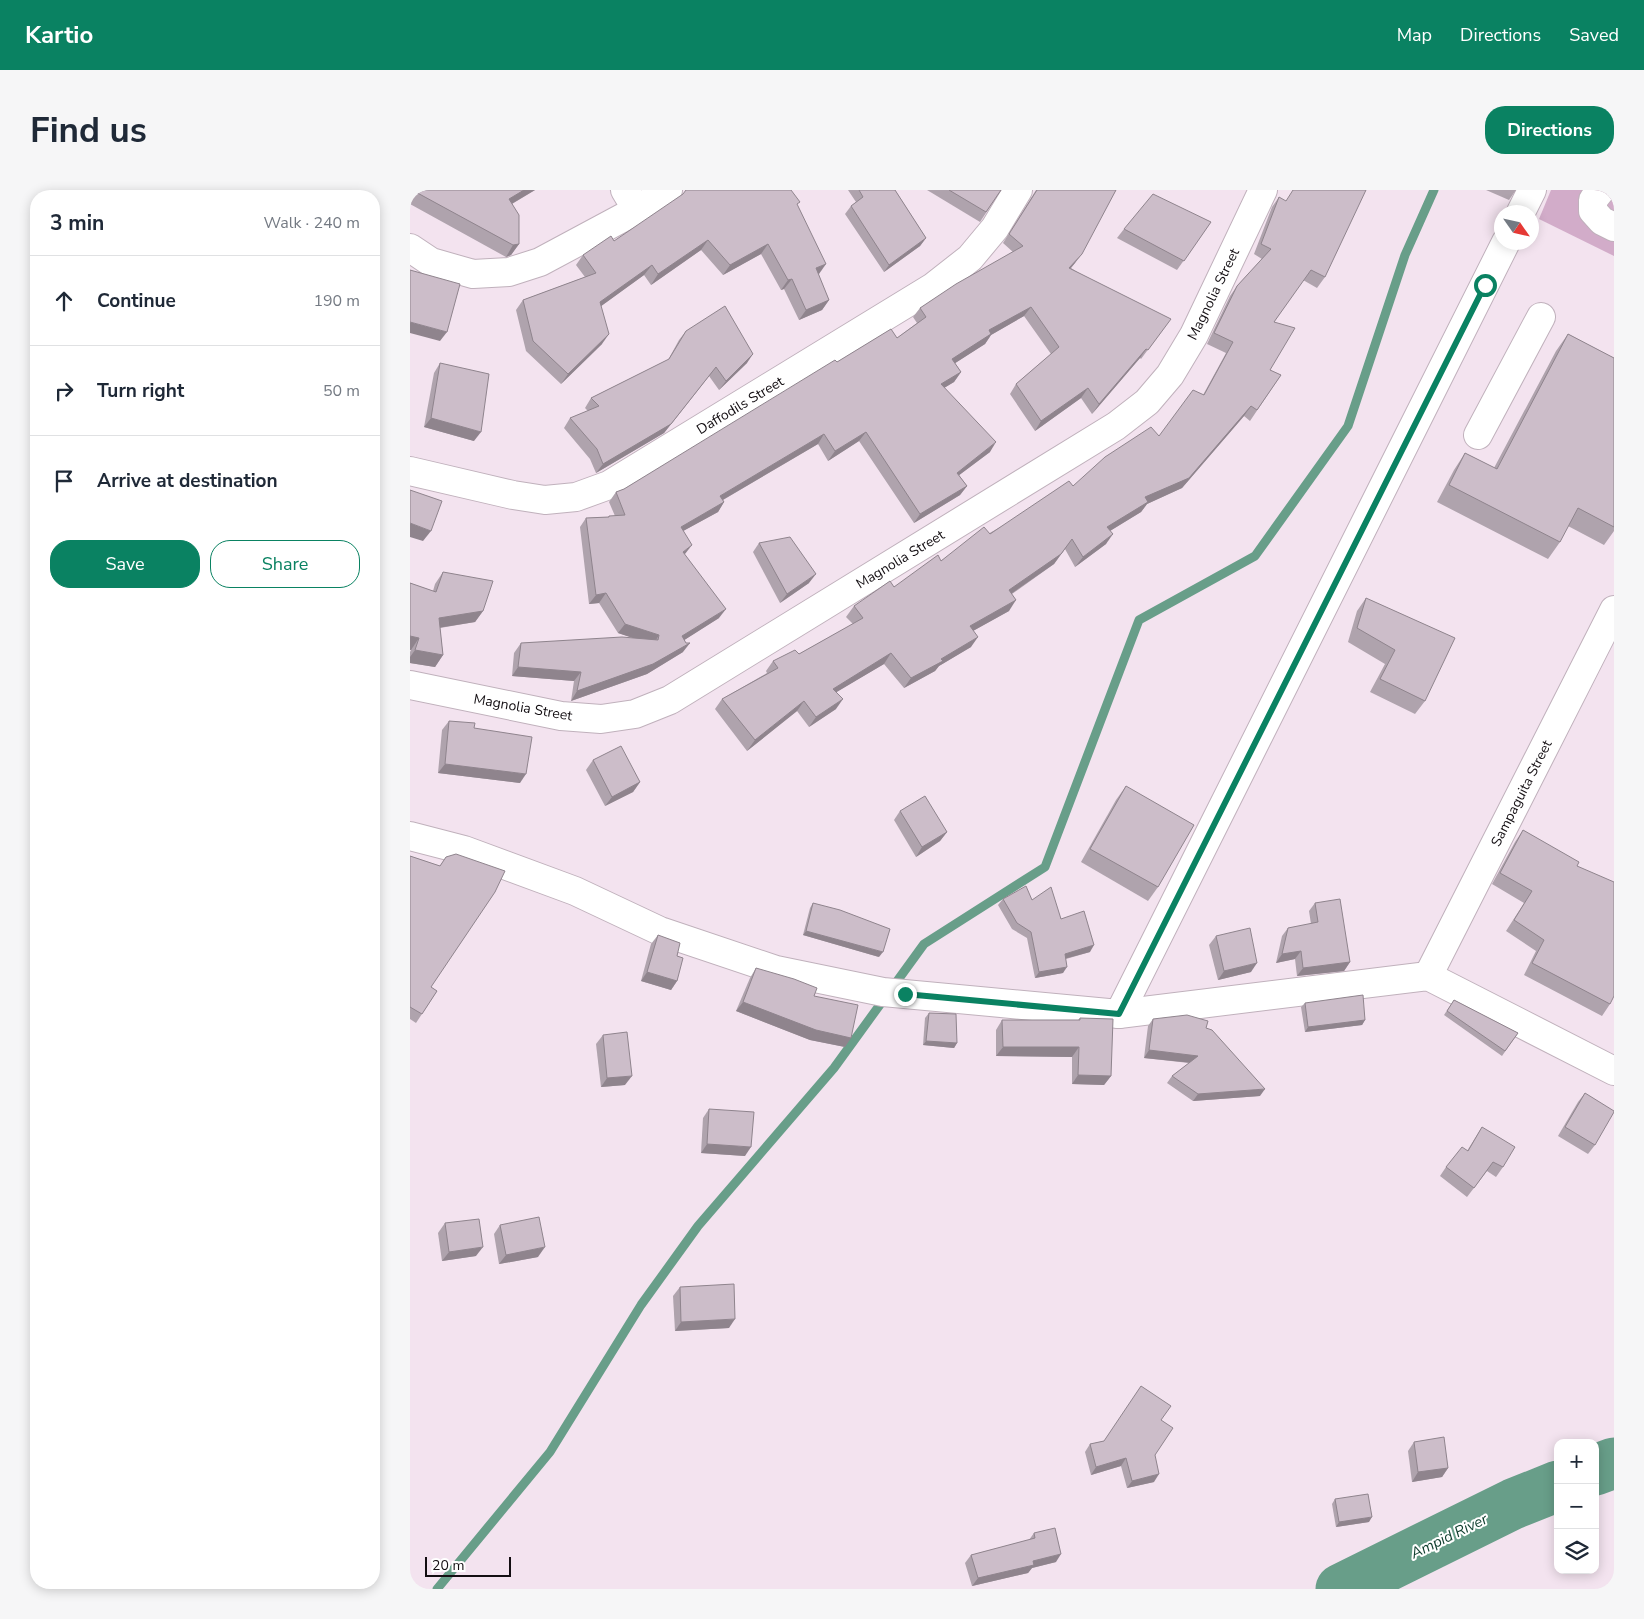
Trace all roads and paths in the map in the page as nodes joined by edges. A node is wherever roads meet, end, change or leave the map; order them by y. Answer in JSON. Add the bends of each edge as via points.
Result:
{"nodes":[{"id":1,"x":668,"y":190,"type":"edge"},
{"id":2,"x":1018,"y":190,"type":"edge"},
{"id":3,"x":1262,"y":190,"type":"edge"},
{"id":4,"x":1532,"y":190,"type":"edge"},
{"id":5,"x":1601,"y":190,"type":"edge"},
{"id":6,"x":631,"y":200,"type":"edge"},
{"id":7,"x":1524,"y":205,"type":"edge"},
{"id":8,"x":1614,"y":227,"type":"edge"},
{"id":9,"x":410,"y":248,"type":"edge"},
{"id":10,"x":1502,"y":250,"type":"edge"},
{"id":11,"x":1541,"y":317,"type":"dead end"},
{"id":12,"x":1478,"y":435,"type":"dead end"},
{"id":13,"x":410,"y":472,"type":"edge"},
{"id":14,"x":1614,"y":610,"type":"edge"},
{"id":15,"x":410,"y":685,"type":"edge"},
{"id":16,"x":410,"y":836,"type":"edge"},
{"id":17,"x":1428,"y":976,"type":"junction"},
{"id":18,"x":1119,"y":1014,"type":"junction"},
{"id":19,"x":1614,"y":1071,"type":"edge"}],
"edges":[{"from":1,"to":6,"type":"street"},
{"from":2,"to":13,"type":"street","name":"Daffodils Street","via":[[995,228],[970,258],[933,287],[609,485],[576,497],[545,500]]},
{"from":3,"to":15,"type":"street","name":"Magnolia Street","via":[[1194,335],[1170,375],[1147,402],[1116,426],[670,700],[635,714],[601,719],[561,716]]},
{"from":4,"to":7,"type":"street"},
{"from":5,"to":8,"type":"street","via":[[1593,200],[1593,211]]},
{"from":6,"to":9,"type":"street","via":[[540,262],[509,272],[473,274],[431,262]]},
{"from":10,"to":18,"type":"street"},
{"from":11,"to":12,"type":"street"},
{"from":14,"to":17,"type":"street","name":"Sampaguita Street"},
{"from":16,"to":18,"type":"street","via":[[464,850],[575,891],[660,931],[776,970],[894,993]]},
{"from":17,"to":18,"type":"street"},
{"from":17,"to":19,"type":"street"}]}
